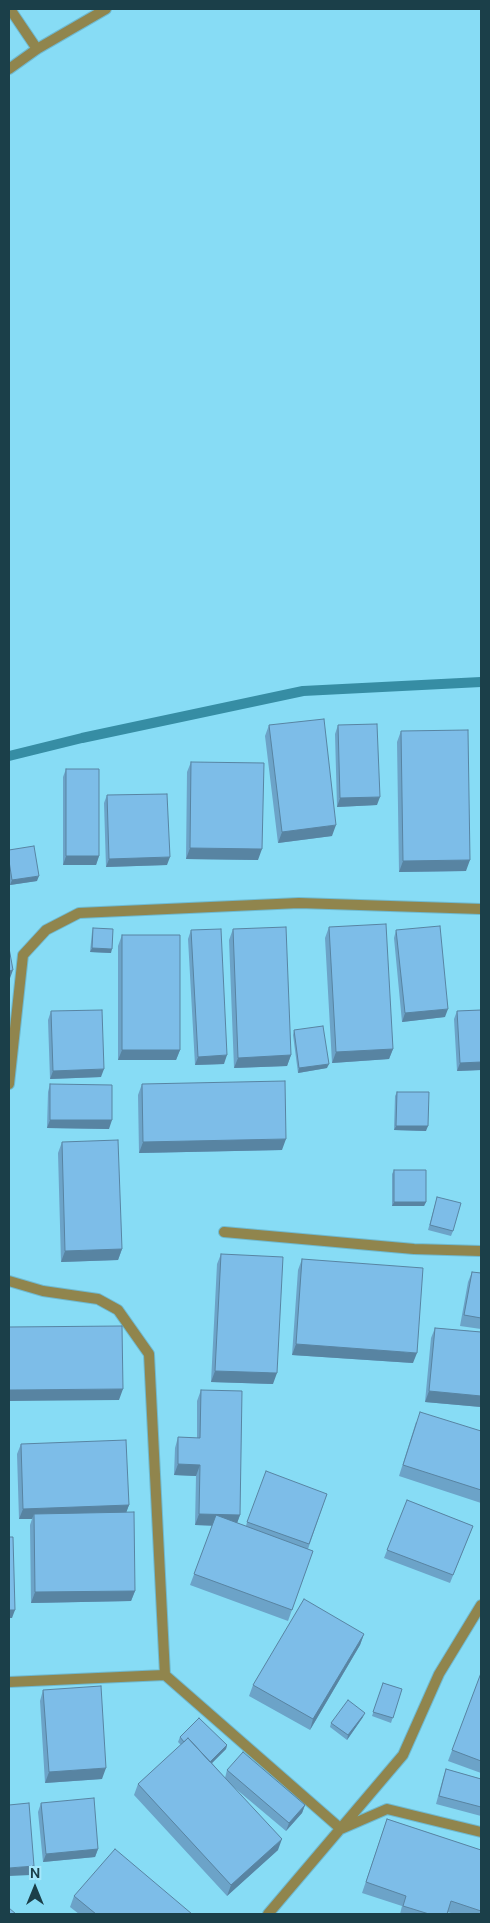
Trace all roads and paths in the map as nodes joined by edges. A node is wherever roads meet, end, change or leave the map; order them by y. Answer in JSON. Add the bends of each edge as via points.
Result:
{"nodes":[{"id":1,"x":10,"y":9,"type":"edge"},
{"id":2,"x":106,"y":9,"type":"edge"},
{"id":3,"x":37,"y":50,"type":"junction"},
{"id":4,"x":9,"y":69,"type":"edge"},
{"id":5,"x":481,"y":909,"type":"edge"},
{"id":6,"x":10,"y":1056,"type":"edge"},
{"id":7,"x":9,"y":1084,"type":"edge"},
{"id":8,"x":224,"y":1232,"type":"dead end"},
{"id":9,"x":481,"y":1251,"type":"edge"},
{"id":10,"x":9,"y":1281,"type":"edge"},
{"id":11,"x":481,"y":1605,"type":"edge"},
{"id":12,"x":165,"y":1675,"type":"junction"},
{"id":13,"x":9,"y":1682,"type":"edge"},
{"id":14,"x":341,"y":1829,"type":"junction"},
{"id":15,"x":481,"y":1832,"type":"edge"},
{"id":16,"x":268,"y":1914,"type":"edge"}],
"edges":[{"from":1,"to":3,"type":"street"},
{"from":2,"to":3,"type":"street"},
{"from":3,"to":4,"type":"street"},
{"from":5,"to":6,"type":"street","via":[[299,903],[79,913],[46,930],[23,954]]},
{"from":6,"to":7,"type":"street"},
{"from":8,"to":9,"type":"street","via":[[414,1250]]},
{"from":10,"to":12,"type":"street","via":[[43,1291],[105,1302],[118,1310],[149,1354]]},
{"from":11,"to":14,"type":"street","via":[[439,1674],[403,1755]]},
{"from":12,"to":13,"type":"street"},
{"from":12,"to":14,"type":"street"},
{"from":14,"to":15,"type":"street","via":[[387,1809]]},
{"from":14,"to":16,"type":"street"}]}
